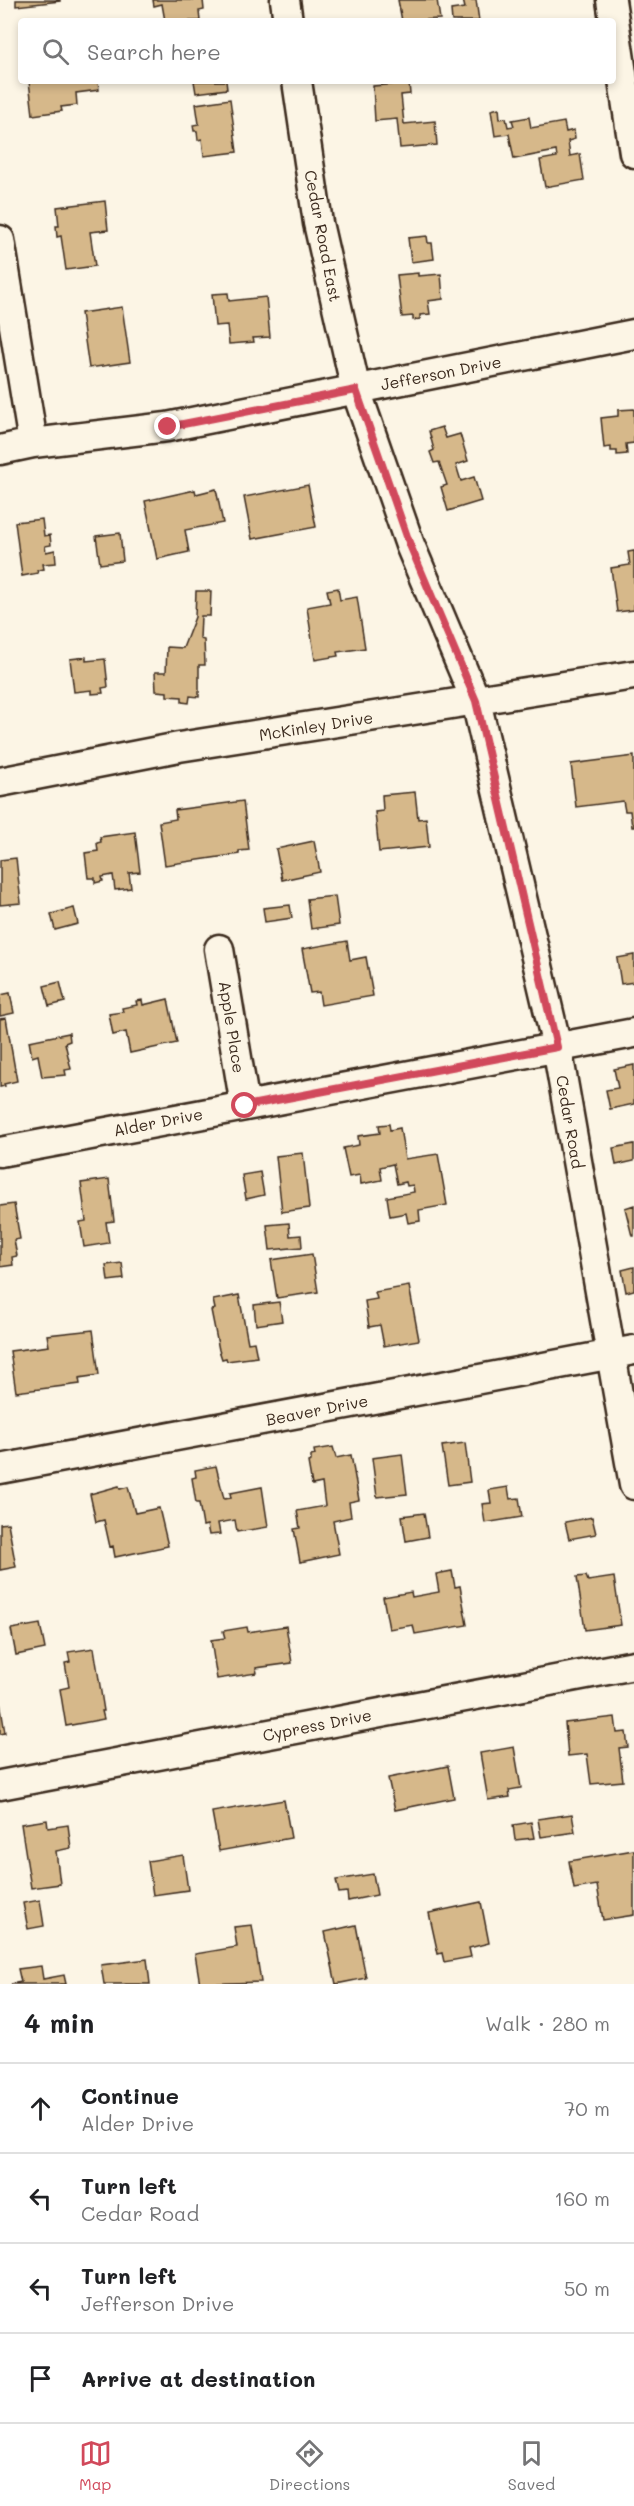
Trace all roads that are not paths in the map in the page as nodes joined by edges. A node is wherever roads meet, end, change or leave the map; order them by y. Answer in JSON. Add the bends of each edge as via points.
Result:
{"nodes":[{"id":1,"x":285,"y":0,"type":"edge"},
{"id":2,"x":611,"y":0,"type":"edge"},
{"id":3,"x":288,"y":18,"type":"edge"},
{"id":4,"x":614,"y":18,"type":"edge"},
{"id":5,"x":616,"y":33,"type":"edge"},
{"id":6,"x":297,"y":84,"type":"edge"},
{"id":7,"x":634,"y":153,"type":"edge"},
{"id":8,"x":0,"y":240,"type":"edge"},
{"id":9,"x":634,"y":334,"type":"edge"},
{"id":10,"x":356,"y":390,"type":"junction"},
{"id":11,"x":33,"y":443,"type":"junction"},
{"id":12,"x":0,"y":450,"type":"edge"},
{"id":13,"x":634,"y":675,"type":"edge"},
{"id":14,"x":476,"y":701,"type":"junction"},
{"id":15,"x":0,"y":782,"type":"edge"},
{"id":16,"x":219,"y":949,"type":"dead end"},
{"id":17,"x":634,"y":1033,"type":"edge"},
{"id":18,"x":557,"y":1047,"type":"junction"},
{"id":19,"x":245,"y":1106,"type":"junction"},
{"id":20,"x":0,"y":1152,"type":"edge"},
{"id":21,"x":622,"y":1352,"type":"edge"},
{"id":22,"x":0,"y":1469,"type":"edge"},
{"id":23,"x":634,"y":1485,"type":"edge"},
{"id":24,"x":634,"y":1665,"type":"edge"},
{"id":25,"x":0,"y":1785,"type":"edge"}],
"edges":[{"from":1,"to":3,"type":"street"},
{"from":2,"to":4,"type":"street"},
{"from":5,"to":7,"type":"street"},
{"from":6,"to":10,"type":"street","name":"Cedar Road East","via":[[318,223]]},
{"from":8,"to":11,"type":"street"},
{"from":9,"to":10,"type":"street","name":"Jefferson Drive"},
{"from":10,"to":11,"type":"street","name":"Jefferson Drive","via":[[168,427]]},
{"from":10,"to":14,"type":"street","name":"Cedar Road","via":[[410,545]]},
{"from":11,"to":12,"type":"street","name":"Jefferson Drive"},
{"from":13,"to":14,"type":"street","name":"McKinley Drive"},
{"from":14,"to":15,"type":"street","name":"McKinley Drive","via":[[179,747]]},
{"from":14,"to":18,"type":"street","name":"Cedar Road"},
{"from":16,"to":19,"type":"street","name":"Apple Place"},
{"from":17,"to":18,"type":"street","name":"Alder Drive"},
{"from":18,"to":19,"type":"street","name":"Alder Drive"},
{"from":18,"to":21,"type":"street","name":"Cedar Road"},
{"from":19,"to":20,"type":"street","name":"Alder Drive"},
{"from":21,"to":22,"type":"street","name":"Beaver Drive"},
{"from":21,"to":23,"type":"street","name":"Cedar Road"},
{"from":24,"to":25,"type":"street","name":"Cypress Drive"}]}
